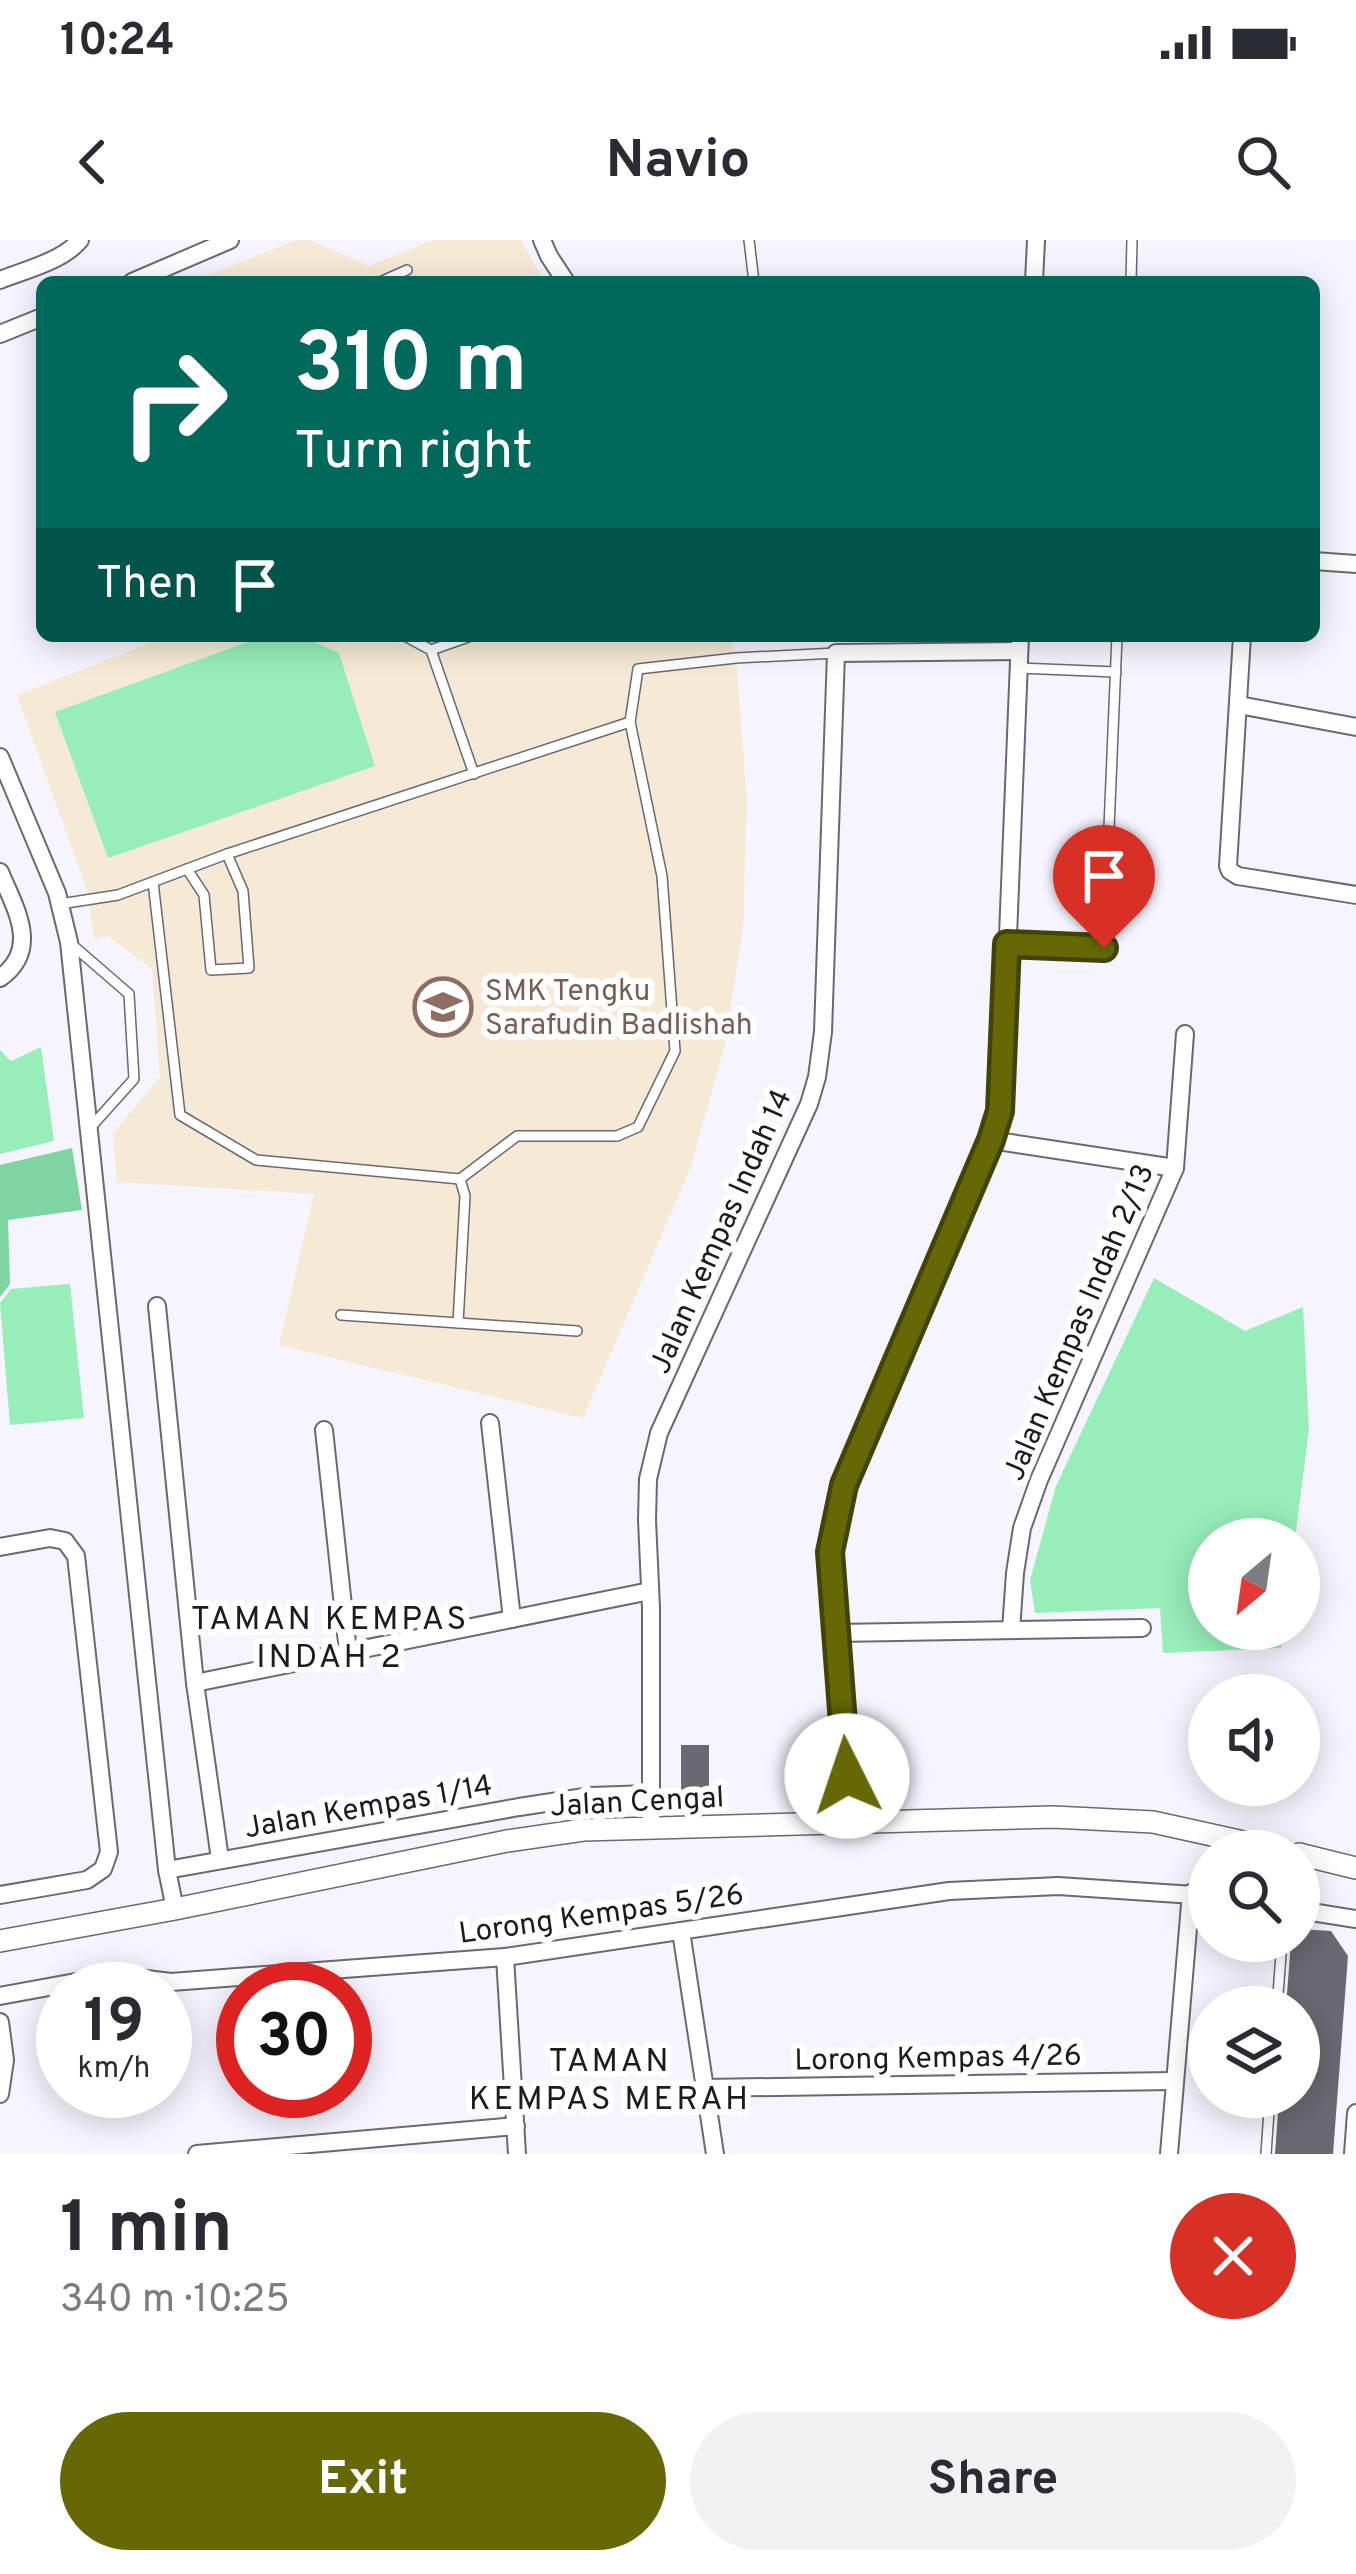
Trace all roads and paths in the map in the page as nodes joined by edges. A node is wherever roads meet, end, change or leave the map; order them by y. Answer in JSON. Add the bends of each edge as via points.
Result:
{"nodes":[{"id":1,"x":80,"y":240,"type":"edge"},
{"id":2,"x":230,"y":240,"type":"edge"},
{"id":3,"x":542,"y":240,"type":"edge"},
{"id":4,"x":749,"y":240,"type":"edge"},
{"id":5,"x":1036,"y":240,"type":"edge"},
{"id":6,"x":1132,"y":240,"type":"edge"},
{"id":7,"x":407,"y":270,"type":"dead end"},
{"id":8,"x":153,"y":276,"type":"edge"},
{"id":9,"x":394,"y":276,"type":"edge"},
{"id":10,"x":562,"y":276,"type":"edge"},
{"id":11,"x":753,"y":276,"type":"edge"},
{"id":12,"x":1034,"y":276,"type":"edge"},
{"id":13,"x":1131,"y":276,"type":"edge"},
{"id":14,"x":0,"y":280,"type":"edge"},
{"id":15,"x":36,"y":319,"type":"edge"},
{"id":16,"x":0,"y":334,"type":"edge"},
{"id":17,"x":1320,"y":561,"type":"edge"},
{"id":18,"x":1356,"y":564,"type":"edge"},
{"id":19,"x":416,"y":642,"type":"edge"},
{"id":20,"x":454,"y":642,"type":"edge"},
{"id":21,"x":1117,"y":642,"type":"edge"},
{"id":22,"x":1243,"y":642,"type":"edge"},
{"id":23,"x":431,"y":650,"type":"junction"},
{"id":24,"x":1019,"y":652,"type":"edge"},
{"id":25,"x":836,"y":653,"type":"junction"},
{"id":26,"x":1115,"y":672,"type":"junction"},
{"id":27,"x":1239,"y":705,"type":"junction"},
{"id":28,"x":630,"y":722,"type":"junction"},
{"id":29,"x":1356,"y":727,"type":"edge"},
{"id":30,"x":0,"y":758,"type":"edge"},
{"id":31,"x":474,"y":774,"type":"junction"},
{"id":32,"x":227,"y":854,"type":"junction"},
{"id":33,"x":188,"y":869,"type":"junction"},
{"id":34,"x":0,"y":872,"type":"edge"},
{"id":35,"x":153,"y":882,"type":"junction"},
{"id":36,"x":1356,"y":895,"type":"edge"},
{"id":37,"x":60,"y":904,"type":"junction"},
{"id":38,"x":69,"y":942,"type":"junction"},
{"id":39,"x":1007,"y":944,"type":"junction"},
{"id":40,"x":0,"y":978,"type":"edge"},
{"id":41,"x":1185,"y":1034,"type":"dead end"},
{"id":42,"x":90,"y":1128,"type":"junction"},
{"id":43,"x":991,"y":1140,"type":"junction"},
{"id":44,"x":1174,"y":1168,"type":"junction"},
{"id":45,"x":460,"y":1179,"type":"junction"},
{"id":46,"x":157,"y":1306,"type":"dead end"},
{"id":47,"x":341,"y":1315,"type":"dead end"},
{"id":48,"x":458,"y":1323,"type":"junction"},
{"id":49,"x":577,"y":1331,"type":"dead end"},
{"id":50,"x":490,"y":1423,"type":"dead end"},
{"id":51,"x":324,"y":1430,"type":"dead end"},
{"id":52,"x":0,"y":1547,"type":"edge"},
{"id":53,"x":650,"y":1591,"type":"junction"},
{"id":54,"x":512,"y":1619,"type":"junction"},
{"id":55,"x":1142,"y":1628,"type":"dead end"},
{"id":56,"x":1011,"y":1630,"type":"junction"},
{"id":57,"x":836,"y":1633,"type":"junction"},
{"id":58,"x":348,"y":1652,"type":"junction"},
{"id":59,"x":195,"y":1683,"type":"junction"},
{"id":60,"x":650,"y":1794,"type":"junction"},
{"id":61,"x":850,"y":1824,"type":"junction"},
{"id":62,"x":650,"y":1828,"type":"junction"},
{"id":63,"x":1196,"y":1830,"type":"edge"},
{"id":64,"x":220,"y":1859,"type":"junction"},
{"id":65,"x":1320,"y":1860,"type":"edge"},
{"id":66,"x":1356,"y":1868,"type":"edge"},
{"id":67,"x":167,"y":1870,"type":"junction"},
{"id":68,"x":1188,"y":1894,"type":"edge"},
{"id":69,"x":0,"y":1895,"type":"edge"},
{"id":70,"x":175,"y":1909,"type":"junction"},
{"id":71,"x":1320,"y":1913,"type":"edge"},
{"id":72,"x":1356,"y":1919,"type":"edge"},
{"id":73,"x":681,"y":1931,"type":"junction"},
{"id":74,"x":0,"y":1941,"type":"edge"},
{"id":75,"x":506,"y":1957,"type":"junction"},
{"id":76,"x":1191,"y":1962,"type":"edge"},
{"id":77,"x":0,"y":1996,"type":"edge"},
{"id":78,"x":0,"y":2022,"type":"edge"},
{"id":79,"x":1174,"y":2080,"type":"junction"},
{"id":80,"x":704,"y":2088,"type":"junction"},
{"id":81,"x":0,"y":2094,"type":"edge"},
{"id":82,"x":1356,"y":2113,"type":"edge"},
{"id":83,"x":1269,"y":2118,"type":"edge"},
{"id":84,"x":516,"y":2126,"type":"junction"},
{"id":85,"x":353,"y":2147,"type":"edge"},
{"id":86,"x":197,"y":2154,"type":"edge"},
{"id":87,"x":518,"y":2154,"type":"edge"},
{"id":88,"x":715,"y":2154,"type":"edge"},
{"id":89,"x":1169,"y":2154,"type":"edge"},
{"id":90,"x":1266,"y":2154,"type":"edge"},
{"id":91,"x":1353,"y":2154,"type":"edge"}],
"edges":[{"from":1,"to":14,"type":"street"},
{"from":2,"to":8,"type":"street"},
{"from":3,"to":10,"type":"street"},
{"from":4,"to":11,"type":"lane"},
{"from":5,"to":12,"type":"street"},
{"from":6,"to":13,"type":"lane"},
{"from":7,"to":9,"type":"lane"},
{"from":15,"to":16,"type":"street"},
{"from":17,"to":18,"type":"street"},
{"from":19,"to":23,"type":"lane"},
{"from":20,"to":23,"type":"lane"},
{"from":21,"to":26,"type":"lane"},
{"from":22,"to":27,"type":"street"},
{"from":23,"to":31,"type":"lane"},
{"from":24,"to":25,"type":"street"},
{"from":24,"to":26,"type":"lane"},
{"from":24,"to":39,"type":"street"},
{"from":25,"to":28,"type":"lane","via":[[638,669]]},
{"from":25,"to":53,"type":"street","name":"Jalan Kempas Indah 14","via":[[818,1077],[659,1433],[648,1479]]},
{"from":26,"to":39,"type":"lane","via":[[1104,948]]},
{"from":27,"to":29,"type":"street"},
{"from":27,"to":36,"type":"street","via":[[1230,872]]},
{"from":28,"to":31,"type":"lane"},
{"from":28,"to":45,"type":"lane","via":[[662,876],[675,1051],[638,1126],[617,1136],[517,1136]]},
{"from":30,"to":37,"type":"street"},
{"from":31,"to":32,"type":"lane"},
{"from":32,"to":33,"type":"lane"},
{"from":32,"to":33,"type":"lane","via":[[243,891],[249,968],[212,970],[204,895]]},
{"from":33,"to":35,"type":"lane"},
{"from":34,"to":40,"type":"street","via":[[22,928],[20,954]]},
{"from":35,"to":37,"type":"lane"},
{"from":35,"to":45,"type":"lane","via":[[180,1114],[256,1160]]},
{"from":37,"to":38,"type":"street"},
{"from":38,"to":42,"type":"street"},
{"from":38,"to":42,"type":"lane","via":[[129,994],[134,1079]]},
{"from":39,"to":43,"type":"street","via":[[1000,1111]]},
{"from":41,"to":44,"type":"street","name":"Jalan Kempas Indah 2/13"},
{"from":42,"to":67,"type":"street"},
{"from":43,"to":44,"type":"street"},
{"from":43,"to":57,"type":"street","via":[[844,1485],[830,1552]]},
{"from":44,"to":56,"type":"street","name":"Jalan Kempas Indah 2/13","via":[[1022,1528]]},
{"from":45,"to":48,"type":"lane"},
{"from":46,"to":59,"type":"street"},
{"from":47,"to":48,"type":"lane"},
{"from":48,"to":49,"type":"lane"},
{"from":50,"to":54,"type":"street"},
{"from":51,"to":58,"type":"street"},
{"from":52,"to":69,"type":"street","via":[[50,1538],[65,1541],[76,1556],[110,1852],[87,1880]]},
{"from":53,"to":54,"type":"street"},
{"from":53,"to":60,"type":"street","name":"Jalan Kempas Indah 14"},
{"from":54,"to":58,"type":"street"},
{"from":55,"to":56,"type":"street"},
{"from":56,"to":57,"type":"street"},
{"from":57,"to":61,"type":"street"},
{"from":58,"to":59,"type":"street"},
{"from":59,"to":64,"type":"street"},
{"from":60,"to":62,"type":"street","name":"Jalan Kempas Indah 14"},
{"from":60,"to":64,"type":"street","name":"Jalan Kempas 1/14","via":[[591,1796]]},
{"from":61,"to":62,"type":"street","name":"Jalan Cengal"},
{"from":61,"to":63,"type":"street","name":"Jalan Cengal","via":[[1053,1817]]},
{"from":62,"to":70,"type":"street","name":"Jalan Cengal","via":[[507,1841]]},
{"from":64,"to":67,"type":"street","name":"Jalan Kempas 1/14"},
{"from":65,"to":66,"type":"street"},
{"from":67,"to":70,"type":"street"},
{"from":68,"to":73,"type":"street","name":"Lorong Kempas 5/26","via":[[1058,1886],[949,1891]]},
{"from":70,"to":74,"type":"street","name":"Jalan Cengal"},
{"from":71,"to":72,"type":"street"},
{"from":73,"to":75,"type":"street","name":"Lorong Kempas 5/26"},
{"from":73,"to":80,"type":"street"},
{"from":75,"to":77,"type":"street","name":"Lorong Kempas 5/26","via":[[171,1982],[114,1975]]},
{"from":75,"to":84,"type":"street"},
{"from":76,"to":79,"type":"street"},
{"from":78,"to":81,"type":"street"},
{"from":79,"to":80,"type":"street","name":"Lorong Kempas 4/26"},
{"from":79,"to":89,"type":"street"},
{"from":80,"to":88,"type":"street"},
{"from":82,"to":91,"type":"street"},
{"from":83,"to":90,"type":"lane"},
{"from":84,"to":85,"type":"street"},
{"from":84,"to":87,"type":"street"},
{"from":85,"to":86,"type":"street"}]}
